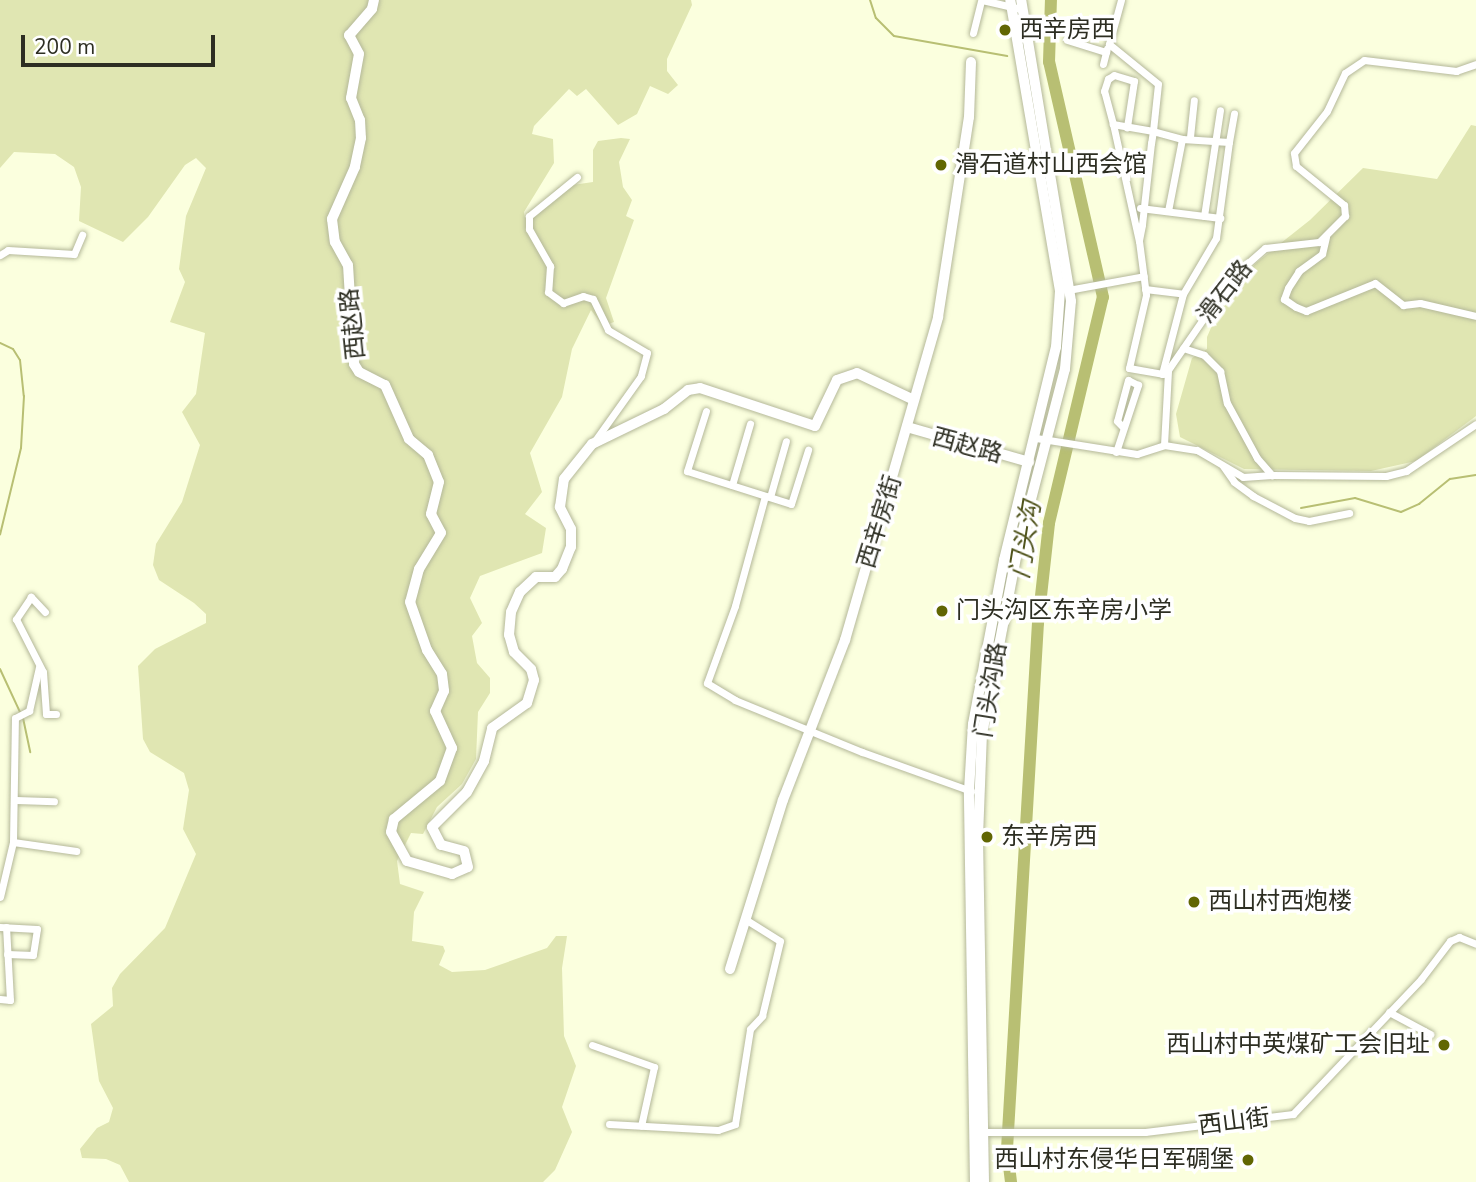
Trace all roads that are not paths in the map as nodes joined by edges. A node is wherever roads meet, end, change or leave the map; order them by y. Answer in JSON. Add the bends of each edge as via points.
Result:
{"nodes":[{"id":1,"x":373,"y":0,"type":"edge"},
{"id":2,"x":982,"y":0,"type":"edge"},
{"id":3,"x":1121,"y":0,"type":"edge"},
{"id":4,"x":1015,"y":4,"type":"edge"},
{"id":5,"x":973,"y":33,"type":"dead end"},
{"id":6,"x":1067,"y":40,"type":"dead end"},
{"id":7,"x":1107,"y":48,"type":"junction"},
{"id":8,"x":971,"y":62,"type":"dead end"},
{"id":9,"x":1103,"y":64,"type":"dead end"},
{"id":10,"x":1476,"y":64,"type":"edge"},
{"id":11,"x":1194,"y":100,"type":"dead end"},
{"id":12,"x":1220,"y":110,"type":"dead end"},
{"id":13,"x":1234,"y":113,"type":"dead end"},
{"id":14,"x":1113,"y":124,"type":"junction"},
{"id":15,"x":1127,"y":127,"type":"junction"},
{"id":16,"x":1153,"y":131,"type":"junction"},
{"id":17,"x":1186,"y":138,"type":"junction"},
{"id":18,"x":1215,"y":140,"type":"junction"},
{"id":19,"x":1229,"y":142,"type":"junction"},
{"id":20,"x":577,"y":177,"type":"dead end"},
{"id":21,"x":1131,"y":206,"type":"junction"},
{"id":22,"x":1144,"y":208,"type":"junction"},
{"id":23,"x":1168,"y":211,"type":"junction"},
{"id":24,"x":1204,"y":216,"type":"junction"},
{"id":25,"x":1220,"y":218,"type":"junction"},
{"id":26,"x":82,"y":235,"type":"dead end"},
{"id":27,"x":1326,"y":237,"type":"junction"},
{"id":28,"x":1139,"y":241,"type":"junction"},
{"id":29,"x":0,"y":255,"type":"edge"},
{"id":30,"x":1144,"y":276,"type":"junction"},
{"id":31,"x":1145,"y":289,"type":"junction"},
{"id":32,"x":1065,"y":290,"type":"junction"},
{"id":33,"x":1182,"y":294,"type":"junction"},
{"id":34,"x":1476,"y":316,"type":"edge"},
{"id":35,"x":1183,"y":348,"type":"junction"},
{"id":36,"x":914,"y":400,"type":"junction"},
{"id":37,"x":706,"y":411,"type":"dead end"},
{"id":38,"x":751,"y":424,"type":"dead end"},
{"id":39,"x":1476,"y":424,"type":"edge"},
{"id":40,"x":907,"y":427,"type":"junction"},
{"id":41,"x":1123,"y":427,"type":"junction"},
{"id":42,"x":1046,"y":440,"type":"junction"},
{"id":43,"x":786,"y":441,"type":"dead end"},
{"id":44,"x":592,"y":444,"type":"junction"},
{"id":45,"x":1164,"y":445,"type":"junction"},
{"id":46,"x":808,"y":450,"type":"dead end"},
{"id":47,"x":1116,"y":452,"type":"junction"},
{"id":48,"x":1029,"y":462,"type":"junction"},
{"id":49,"x":1223,"y":466,"type":"junction"},
{"id":50,"x":1272,"y":475,"type":"junction"},
{"id":51,"x":732,"y":485,"type":"junction"},
{"id":52,"x":767,"y":496,"type":"junction"},
{"id":53,"x":1349,"y":513,"type":"dead end"},
{"id":54,"x":45,"y":612,"type":"dead end"},
{"id":55,"x":39,"y":667,"type":"junction"},
{"id":56,"x":56,"y":714,"type":"dead end"},
{"id":57,"x":811,"y":731,"type":"junction"},
{"id":58,"x":974,"y":791,"type":"junction"},
{"id":59,"x":16,"y":800,"type":"junction"},
{"id":60,"x":54,"y":801,"type":"dead end"},
{"id":61,"x":13,"y":842,"type":"junction"},
{"id":62,"x":76,"y":851,"type":"dead end"},
{"id":63,"x":0,"y":897,"type":"edge"},
{"id":64,"x":746,"y":920,"type":"junction"},
{"id":65,"x":3,"y":927,"type":"edge"},
{"id":66,"x":1476,"y":944,"type":"edge"},
{"id":67,"x":8,"y":954,"type":"junction"},
{"id":68,"x":730,"y":969,"type":"dead end"},
{"id":69,"x":0,"y":999,"type":"edge"},
{"id":70,"x":1389,"y":1012,"type":"junction"},
{"id":71,"x":1430,"y":1034,"type":"dead end"},
{"id":72,"x":592,"y":1045,"type":"dead end"},
{"id":73,"x":609,"y":1124,"type":"dead end"},
{"id":74,"x":640,"y":1126,"type":"junction"},
{"id":75,"x":979,"y":1132,"type":"junction"},
{"id":76,"x":975,"y":1182,"type":"edge"},
{"id":77,"x":984,"y":1182,"type":"edge"}],
"edges":[{"from":1,"to":44,"type":"street","name":"西赵路","via":[[372,9],[349,35],[359,54],[351,98],[361,138],[355,167],[332,219],[335,242],[348,265],[354,364],[359,372],[385,386],[409,439],[428,455],[439,482],[431,514],[441,533],[419,569],[410,602],[427,650],[442,674],[444,691],[435,711],[452,748],[440,781],[394,819],[391,831],[407,860],[452,874],[468,867],[464,851],[441,845],[432,827],[467,792],[484,761],[492,728],[527,703],[534,680],[531,669],[514,652],[509,635],[511,612],[520,592],[536,577],[555,577],[562,569],[571,547],[571,529],[560,507],[564,479]]},
{"from":2,"to":4,"type":"street"},
{"from":2,"to":5,"type":"street"},
{"from":3,"to":7,"type":"street"},
{"from":4,"to":32,"type":"street","name":"门头沟路"},
{"from":6,"to":7,"type":"street"},
{"from":7,"to":9,"type":"street"},
{"from":7,"to":16,"type":"street","via":[[1158,84]]},
{"from":8,"to":36,"type":"street","name":"西辛房街","via":[[969,117],[943,287]]},
{"from":10,"to":27,"type":"street","via":[[1456,71],[1364,60],[1345,73],[1327,111],[1294,153],[1296,166],[1345,205],[1345,216]]},
{"from":11,"to":17,"type":"street"},
{"from":12,"to":18,"type":"street"},
{"from":13,"to":19,"type":"street"},
{"from":14,"to":15,"type":"street"},
{"from":14,"to":15,"type":"street","via":[[1105,84],[1114,75],[1125,76],[1134,81]]},
{"from":14,"to":21,"type":"street"},
{"from":15,"to":16,"type":"street"},
{"from":16,"to":17,"type":"street"},
{"from":16,"to":22,"type":"street"},
{"from":17,"to":18,"type":"street"},
{"from":17,"to":23,"type":"street"},
{"from":18,"to":19,"type":"street"},
{"from":18,"to":24,"type":"street"},
{"from":19,"to":25,"type":"street"},
{"from":20,"to":44,"type":"street","via":[[529,216],[529,229],[550,266],[548,292],[563,303],[583,296],[593,299],[608,330],[647,353],[640,376]]},
{"from":21,"to":22,"type":"street"},
{"from":21,"to":28,"type":"street"},
{"from":22,"to":23,"type":"street"},
{"from":22,"to":28,"type":"street"},
{"from":23,"to":24,"type":"street"},
{"from":24,"to":25,"type":"street"},
{"from":25,"to":33,"type":"street","via":[[1209,253]]},
{"from":26,"to":29,"type":"street","via":[[74,254],[8,250]]},
{"from":27,"to":34,"type":"street","via":[[1322,254],[1299,271],[1283,299],[1296,307],[1306,311],[1375,283],[1403,305],[1420,303]]},
{"from":27,"to":35,"type":"street","name":"滑石路","via":[[1319,242],[1278,244],[1249,259]]},
{"from":28,"to":30,"type":"street"},
{"from":30,"to":31,"type":"street"},
{"from":30,"to":32,"type":"street"},
{"from":31,"to":33,"type":"street"},
{"from":31,"to":33,"type":"street","via":[[1129,368],[1163,374]]},
{"from":32,"to":42,"type":"street","name":"门头沟路"},
{"from":35,"to":45,"type":"street","name":"滑石路","via":[[1168,370]]},
{"from":35,"to":50,"type":"street","via":[[1204,355],[1220,371],[1227,403],[1257,458]]},
{"from":36,"to":40,"type":"street","name":"西辛房街"},
{"from":36,"to":44,"type":"street","name":"西赵路","via":[[857,373],[837,380],[815,426],[700,388],[688,390],[664,409]]},
{"from":37,"to":51,"type":"street","via":[[687,471]]},
{"from":38,"to":51,"type":"street"},
{"from":39,"to":50,"type":"street","via":[[1406,471],[1386,476]]},
{"from":40,"to":48,"type":"street","name":"西赵路"},
{"from":40,"to":57,"type":"street","name":"西辛房街","via":[[839,660]]},
{"from":41,"to":41,"type":"street","via":[[1138,385],[1128,380],[1117,421]]},
{"from":41,"to":47,"type":"street"},
{"from":42,"to":47,"type":"street"},
{"from":42,"to":48,"type":"street","name":"门头沟路"},
{"from":42,"to":58,"type":"street","name":"门头沟路","via":[[995,656]]},
{"from":43,"to":52,"type":"street"},
{"from":45,"to":47,"type":"street","via":[[1137,454]]},
{"from":45,"to":49,"type":"street","via":[[1197,450]]},
{"from":46,"to":52,"type":"street","via":[[791,504]]},
{"from":48,"to":58,"type":"street","name":"门头沟路","via":[[1004,560],[973,724]]},
{"from":49,"to":50,"type":"street","via":[[1243,477]]},
{"from":49,"to":53,"type":"street","via":[[1234,482],[1253,496],[1295,517],[1309,520]]},
{"from":51,"to":52,"type":"street"},
{"from":52,"to":57,"type":"street","via":[[707,683]]},
{"from":54,"to":55,"type":"street","via":[[31,597],[16,619]]},
{"from":55,"to":56,"type":"street","via":[[46,714]]},
{"from":55,"to":59,"type":"street","via":[[30,711],[15,718]]},
{"from":57,"to":58,"type":"street"},
{"from":57,"to":64,"type":"street","name":"西辛房街","via":[[783,800]]},
{"from":58,"to":75,"type":"street","name":"门头沟路"},
{"from":59,"to":60,"type":"street"},
{"from":59,"to":61,"type":"street"},
{"from":61,"to":62,"type":"street"},
{"from":61,"to":63,"type":"street"},
{"from":64,"to":68,"type":"street","name":"西辛房街"},
{"from":64,"to":74,"type":"street","via":[[780,942],[762,1016],[750,1029],[735,1124],[718,1130]]},
{"from":65,"to":67,"type":"street"},
{"from":65,"to":67,"type":"street","via":[[37,929],[33,955]]},
{"from":66,"to":70,"type":"street","name":"西山街","via":[[1459,937],[1450,942]]},
{"from":67,"to":69,"type":"street","via":[[10,1000]]},
{"from":70,"to":71,"type":"street"},
{"from":70,"to":75,"type":"street","name":"西山街","via":[[1293,1115],[1145,1132]]},
{"from":72,"to":74,"type":"street","via":[[654,1067]]},
{"from":73,"to":74,"type":"street"},
{"from":75,"to":76,"type":"street","name":"门头沟路"},
{"from":75,"to":77,"type":"street","name":"门头沟路"}]}
